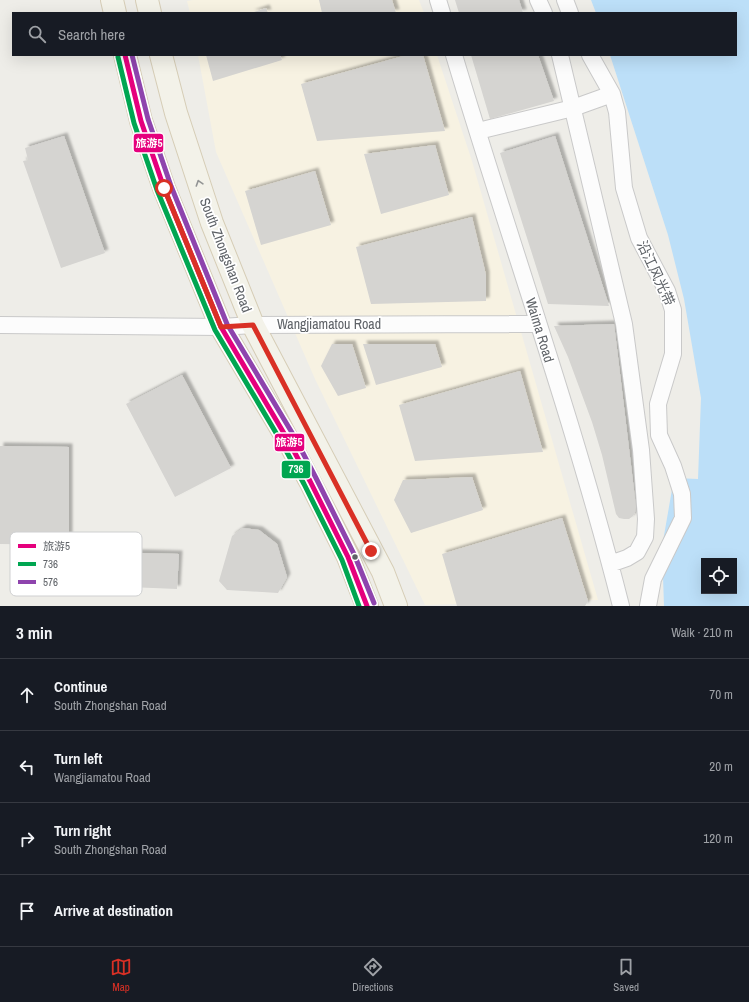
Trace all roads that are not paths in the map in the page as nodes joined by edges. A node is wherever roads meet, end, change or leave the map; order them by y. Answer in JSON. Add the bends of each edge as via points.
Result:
{"nodes":[{"id":1,"x":112,"y":0,"type":"edge"},
{"id":2,"x":147,"y":0,"type":"edge"},
{"id":3,"x":438,"y":0,"type":"edge"},
{"id":4,"x":538,"y":0,"type":"edge"},
{"id":5,"x":565,"y":0,"type":"edge"},
{"id":6,"x":115,"y":12,"type":"edge"},
{"id":7,"x":150,"y":12,"type":"edge"},
{"id":8,"x":442,"y":12,"type":"edge"},
{"id":9,"x":544,"y":12,"type":"edge"},
{"id":10,"x":570,"y":12,"type":"edge"},
{"id":11,"x":125,"y":56,"type":"edge"},
{"id":12,"x":161,"y":56,"type":"edge"},
{"id":13,"x":454,"y":56,"type":"edge"},
{"id":14,"x":560,"y":56,"type":"edge"},
{"id":15,"x":591,"y":56,"type":"edge"},
{"id":16,"x":612,"y":94,"type":"junction"},
{"id":17,"x":573,"y":108,"type":"junction"},
{"id":18,"x":478,"y":131,"type":"junction"},
{"id":19,"x":538,"y":324,"type":"junction"},
{"id":20,"x":0,"y":325,"type":"edge"},
{"id":21,"x":253,"y":325,"type":"junction"},
{"id":22,"x":221,"y":327,"type":"junction"},
{"id":23,"x":610,"y":564,"type":"junction"},
{"id":24,"x":383,"y":572,"type":"junction"},
{"id":25,"x":367,"y":606,"type":"edge"},
{"id":26,"x":390,"y":606,"type":"edge"},
{"id":27,"x":396,"y":606,"type":"edge"},
{"id":28,"x":620,"y":606,"type":"edge"},
{"id":29,"x":648,"y":606,"type":"edge"}],
"edges":[{"from":1,"to":6,"type":"main road"},
{"from":2,"to":7,"type":"main road"},
{"from":3,"to":8,"type":"street"},
{"from":4,"to":9,"type":"street"},
{"from":5,"to":10,"type":"street"},
{"from":11,"to":22,"type":"main road","via":[[141,121],[164,188]]},
{"from":21,"to":12,"type":"main road","name":"South Zhongshan Road","one_way":true,"via":[[212,223],[176,113]]},
{"from":13,"to":18,"type":"street","name":"Waima Road"},
{"from":14,"to":17,"type":"street"},
{"from":15,"to":16,"type":"street","name":"沿江风光带"},
{"from":16,"to":17,"type":"street"},
{"from":16,"to":29,"type":"street","name":"沿江风光带","via":[[617,112],[624,188],[639,238],[667,291],[673,310],[673,354],[658,404],[659,435],[682,494],[683,518],[653,579]]},
{"from":17,"to":18,"type":"street"},
{"from":17,"to":23,"type":"street","via":[[624,324],[641,450],[645,537],[637,552]]},
{"from":18,"to":19,"type":"street","name":"Waima Road"},
{"from":19,"to":21,"type":"street","name":"Wangjiamatou Road"},
{"from":19,"to":23,"type":"street","name":"Waima Road","via":[[580,457]]},
{"from":20,"to":22,"type":"street","name":"Wangjiamatou Road"},
{"from":21,"to":22,"type":"street","name":"Wangjiamatou Road"},
{"from":21,"to":24,"type":"main road","name":"South Zhongshan Road"},
{"from":22,"to":25,"type":"main road","via":[[288,440],[348,557]]},
{"from":23,"to":28,"type":"street","name":"Waima Road"},
{"from":24,"to":26,"type":"main road","name":"South Zhongshan Road"},
{"from":24,"to":27,"type":"main road","name":"South Zhongshan Road"}]}
